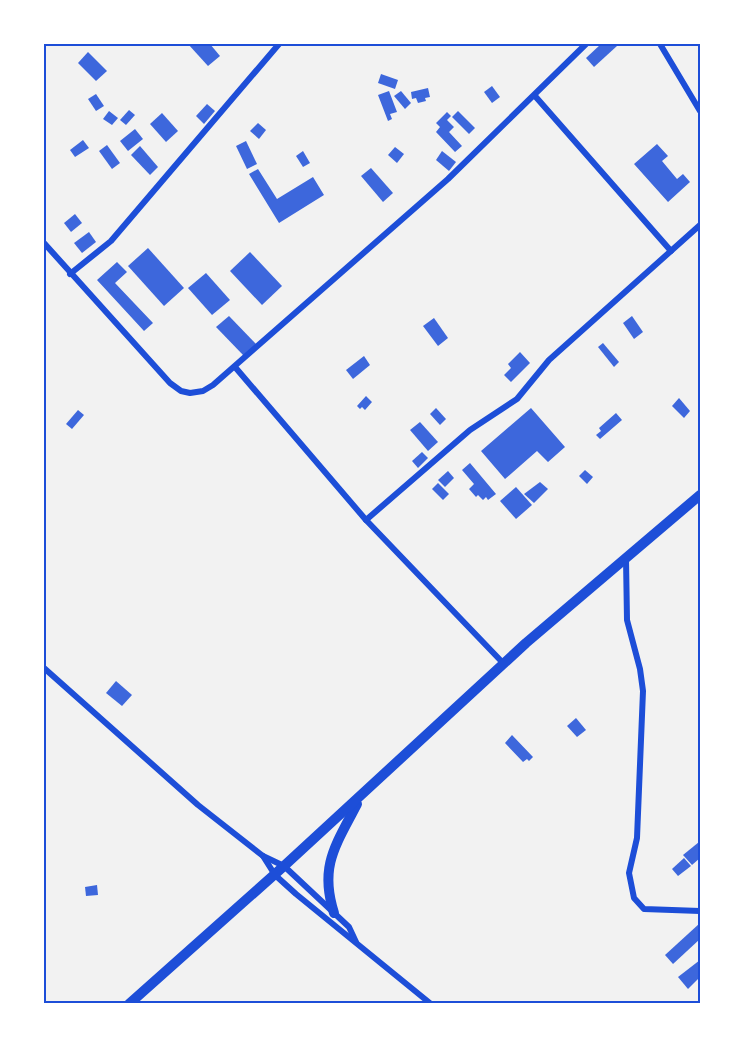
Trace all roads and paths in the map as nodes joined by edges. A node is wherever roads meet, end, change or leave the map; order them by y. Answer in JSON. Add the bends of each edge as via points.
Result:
{"nodes":[{"id":1,"x":279,"y":44,"type":"edge"},
{"id":2,"x":586,"y":44,"type":"edge"},
{"id":3,"x":660,"y":44,"type":"edge"},
{"id":4,"x":535,"y":96,"type":"junction"},
{"id":5,"x":700,"y":111,"type":"edge"},
{"id":6,"x":700,"y":225,"type":"edge"},
{"id":7,"x":44,"y":243,"type":"edge"},
{"id":8,"x":672,"y":251,"type":"junction"},
{"id":9,"x":70,"y":274,"type":"junction"},
{"id":10,"x":234,"y":368,"type":"junction"},
{"id":11,"x":700,"y":495,"type":"edge"},
{"id":12,"x":366,"y":520,"type":"junction"},
{"id":13,"x":626,"y":555,"type":"junction"},
{"id":14,"x":504,"y":664,"type":"junction"},
{"id":15,"x":44,"y":668,"type":"edge"},
{"id":16,"x":360,"y":798,"type":"junction"},
{"id":17,"x":263,"y":856,"type":"junction"},
{"id":18,"x":285,"y":866,"type":"junction"},
{"id":19,"x":275,"y":875,"type":"junction"},
{"id":20,"x":700,"y":911,"type":"edge"},
{"id":21,"x":334,"y":913,"type":"junction"},
{"id":22,"x":356,"y":942,"type":"junction"},
{"id":23,"x":129,"y":1004,"type":"edge"},
{"id":24,"x":431,"y":1004,"type":"edge"}],
"edges":[{"from":1,"to":9,"type":"street","via":[[111,242]]},
{"from":2,"to":4,"type":"street"},
{"from":3,"to":5,"type":"street"},
{"from":4,"to":8,"type":"street"},
{"from":4,"to":10,"type":"street","via":[[440,187]]},
{"from":6,"to":8,"type":"street"},
{"from":7,"to":9,"type":"street"},
{"from":8,"to":12,"type":"street","via":[[549,360],[517,399],[470,430]]},
{"from":9,"to":10,"type":"street","via":[[181,391],[203,391]]},
{"from":10,"to":12,"type":"street"},
{"from":11,"to":13,"type":"highway"},
{"from":12,"to":14,"type":"street"},
{"from":13,"to":14,"type":"highway"},
{"from":13,"to":20,"type":"street","via":[[627,620],[643,691],[637,838],[629,883],[644,909]]},
{"from":14,"to":16,"type":"highway"},
{"from":15,"to":17,"type":"street","via":[[198,805]]},
{"from":16,"to":18,"type":"highway"},
{"from":16,"to":21,"type":"highway","via":[[329,861],[327,889]]},
{"from":17,"to":18,"type":"street"},
{"from":17,"to":19,"type":"street"},
{"from":18,"to":19,"type":"highway"},
{"from":18,"to":21,"type":"street"},
{"from":19,"to":22,"type":"street"},
{"from":19,"to":23,"type":"highway"},
{"from":21,"to":22,"type":"street","via":[[349,927]]},
{"from":22,"to":24,"type":"street"}]}
